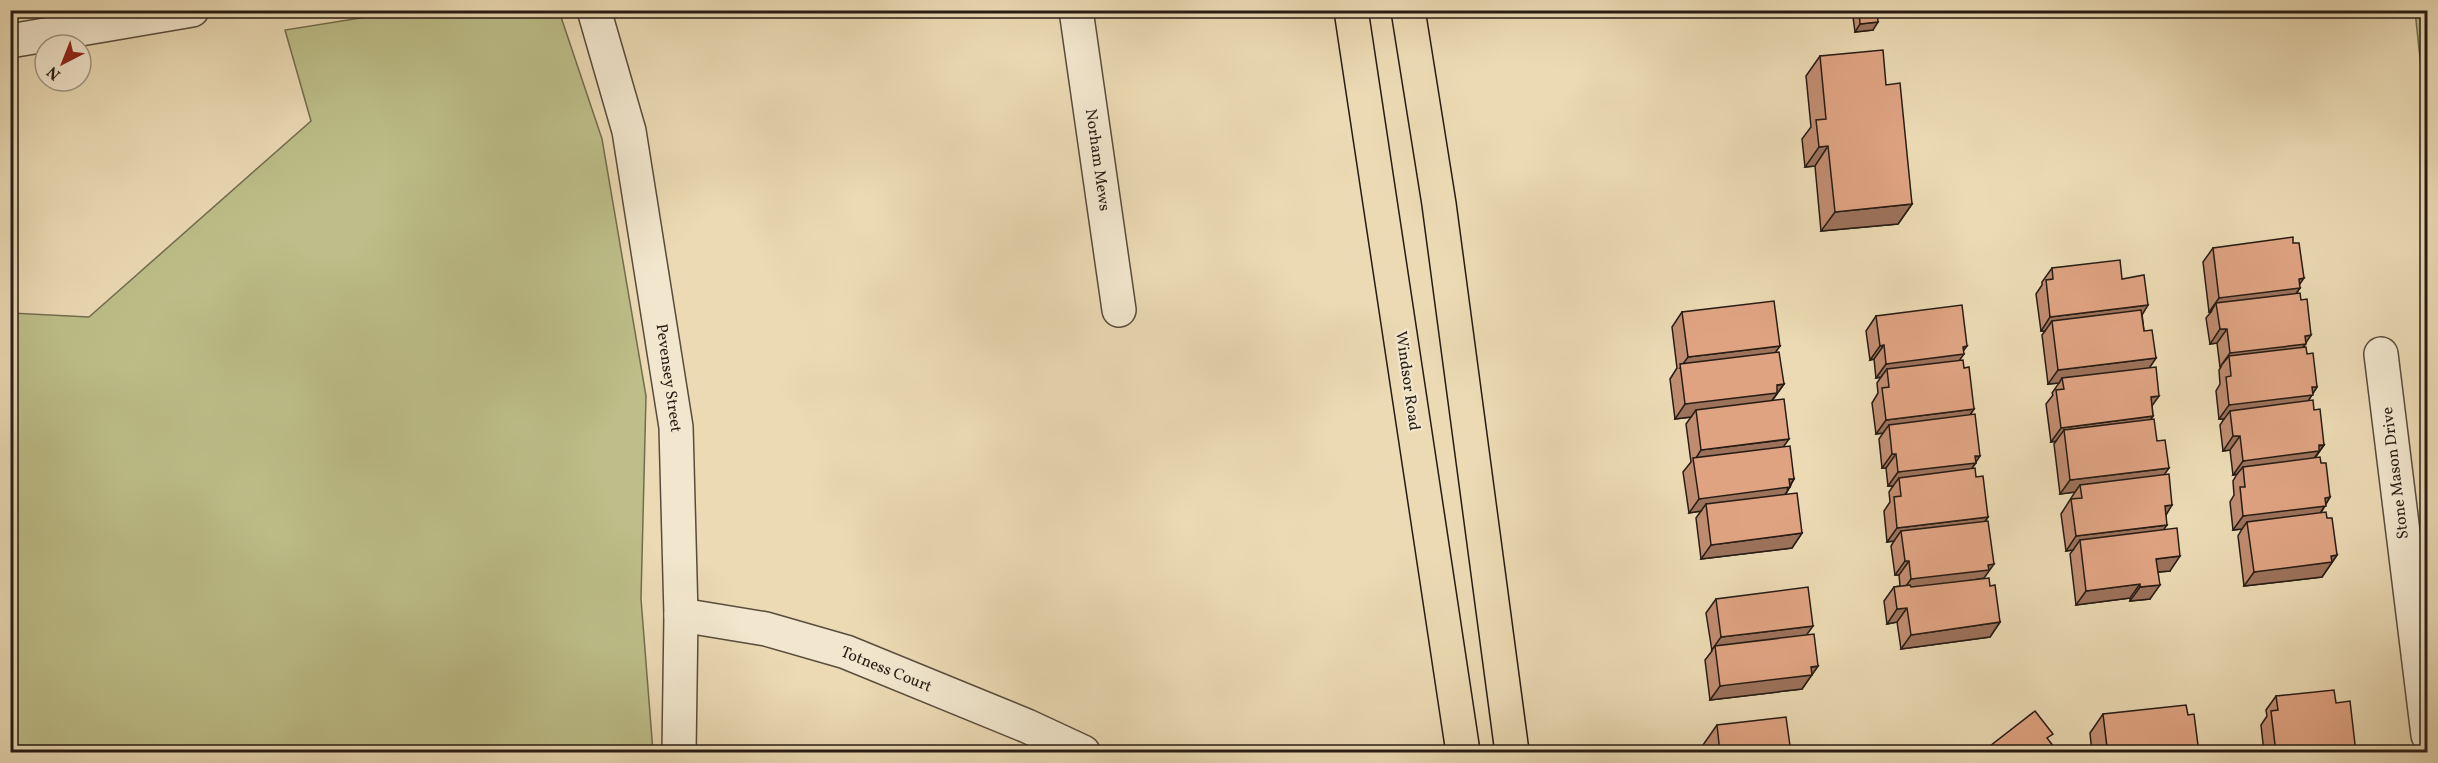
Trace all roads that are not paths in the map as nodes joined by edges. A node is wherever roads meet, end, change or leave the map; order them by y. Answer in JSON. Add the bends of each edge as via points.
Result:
{"nodes":[{"id":1,"x":192,"y":10,"type":"edge"},
{"id":2,"x":594,"y":10,"type":"edge"},
{"id":3,"x":1076,"y":10,"type":"edge"},
{"id":4,"x":1351,"y":10,"type":"edge"},
{"id":5,"x":1408,"y":10,"type":"edge"},
{"id":6,"x":10,"y":41,"type":"edge"},
{"id":7,"x":1119,"y":310,"type":"dead end"},
{"id":8,"x":2381,"y":354,"type":"dead end"},
{"id":9,"x":681,"y":615,"type":"junction"},
{"id":10,"x":2427,"y":735,"type":"edge"},
{"id":11,"x":679,"y":753,"type":"edge"},
{"id":12,"x":1083,"y":753,"type":"edge"},
{"id":13,"x":1462,"y":753,"type":"edge"},
{"id":14,"x":1512,"y":753,"type":"edge"}],
"edges":[{"from":1,"to":6,"type":"street"},
{"from":2,"to":9,"type":"street","name":"Pevensey Street","via":[[629,131],[676,427]]},
{"from":3,"to":7,"type":"street","name":"Norham Mews"},
{"from":4,"to":13,"type":"main road","name":"Windsor Road"},
{"from":5,"to":14,"type":"main road","via":[[1440,216]]},
{"from":8,"to":10,"type":"street","name":"Stone Mason Drive"},
{"from":9,"to":11,"type":"street","name":"Pevensey Street"},
{"from":9,"to":12,"type":"street","name":"Totness Court","via":[[766,629],[846,652]]}]}
